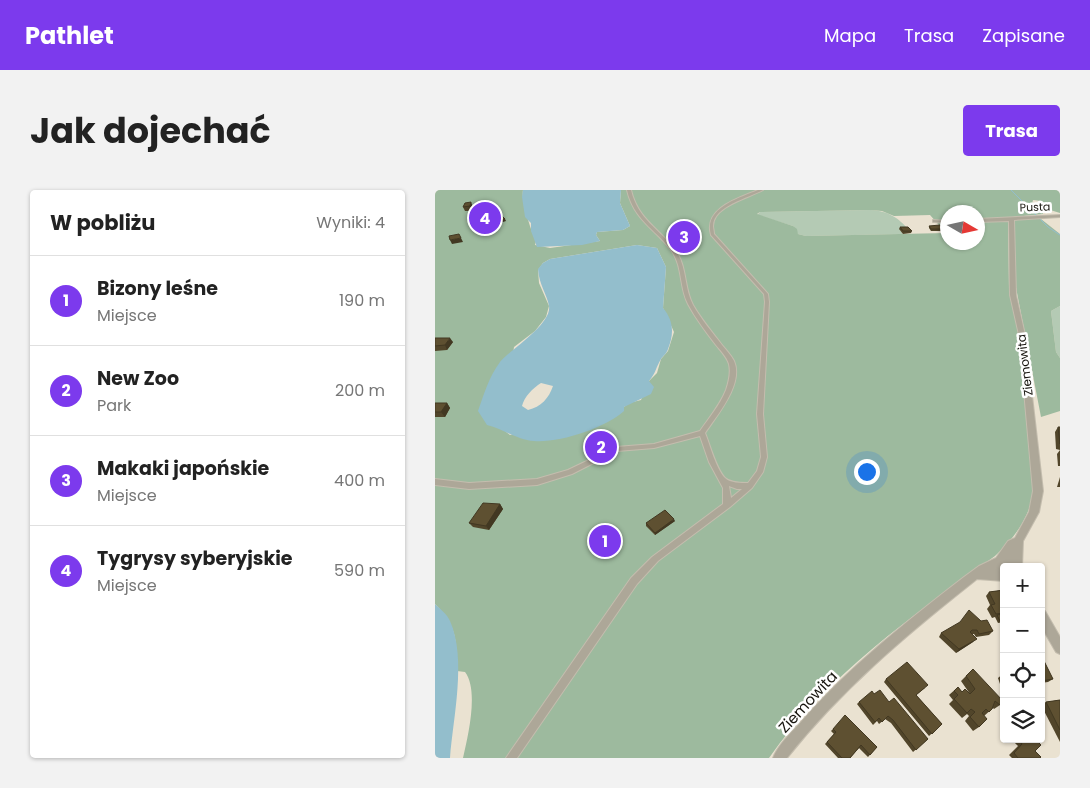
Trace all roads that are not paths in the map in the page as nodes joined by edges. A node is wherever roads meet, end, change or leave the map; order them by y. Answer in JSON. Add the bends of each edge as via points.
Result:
{"nodes":[{"id":1,"x":629,"y":190,"type":"edge"},
{"id":2,"x":761,"y":190,"type":"edge"},
{"id":3,"x":1060,"y":216,"type":"edge"},
{"id":4,"x":1011,"y":219,"type":"junction"},
{"id":5,"x":935,"y":221,"type":"dead end"},
{"id":6,"x":940,"y":221,"type":"edge"},
{"id":7,"x":985,"y":221,"type":"edge"},
{"id":8,"x":702,"y":433,"type":"junction"},
{"id":9,"x":435,"y":482,"type":"edge"},
{"id":10,"x":726,"y":482,"type":"junction"},
{"id":11,"x":750,"y":486,"type":"junction"},
{"id":12,"x":727,"y":506,"type":"junction"},
{"id":13,"x":1018,"y":541,"type":"junction"},
{"id":14,"x":1000,"y":561,"type":"junction"},
{"id":15,"x":1014,"y":563,"type":"edge"},
{"id":16,"x":1017,"y":563,"type":"edge"},
{"id":17,"x":1000,"y":569,"type":"edge"},
{"id":18,"x":978,"y":575,"type":"junction"},
{"id":19,"x":1000,"y":575,"type":"edge"},
{"id":20,"x":1045,"y":622,"type":"edge"},
{"id":21,"x":1060,"y":648,"type":"edge"},
{"id":22,"x":511,"y":758,"type":"edge"},
{"id":23,"x":779,"y":758,"type":"edge"}],
"edges":[{"from":1,"to":8,"type":"street","via":[[630,203],[674,252],[684,271],[687,296],[734,369],[730,389]]},
{"from":2,"to":11,"type":"street","via":[[715,214],[710,224],[712,234],[766,294],[760,414],[764,458],[760,472]]},
{"from":3,"to":4,"type":"street","name":"Pusta"},
{"from":4,"to":7,"type":"street"},
{"from":4,"to":13,"type":"street","name":"Ziemowita","via":[[1013,295],[1022,335],[1038,491],[1034,512]]},
{"from":5,"to":6,"type":"street"},
{"from":8,"to":9,"type":"street","via":[[654,446],[616,449],[570,472],[537,482],[485,486]]},
{"from":8,"to":10,"type":"street","via":[[714,467]]},
{"from":10,"to":11,"type":"street"},
{"from":10,"to":12,"type":"street"},
{"from":11,"to":12,"type":"street"},
{"from":12,"to":22,"type":"street","via":[[655,559],[634,581]]},
{"from":13,"to":14,"type":"street","name":"Ziemowita","via":[[1011,544]]},
{"from":13,"to":16,"type":"street","name":"Ziemowita"},
{"from":14,"to":15,"type":"street","via":[[1008,559]]},
{"from":14,"to":17,"type":"street"},
{"from":14,"to":18,"type":"street","name":"Ziemowita","via":[[981,570]]},
{"from":18,"to":19,"type":"street"},
{"from":18,"to":23,"type":"street","name":"Ziemowita","via":[[895,638],[797,733]]},
{"from":20,"to":21,"type":"street"}]}
